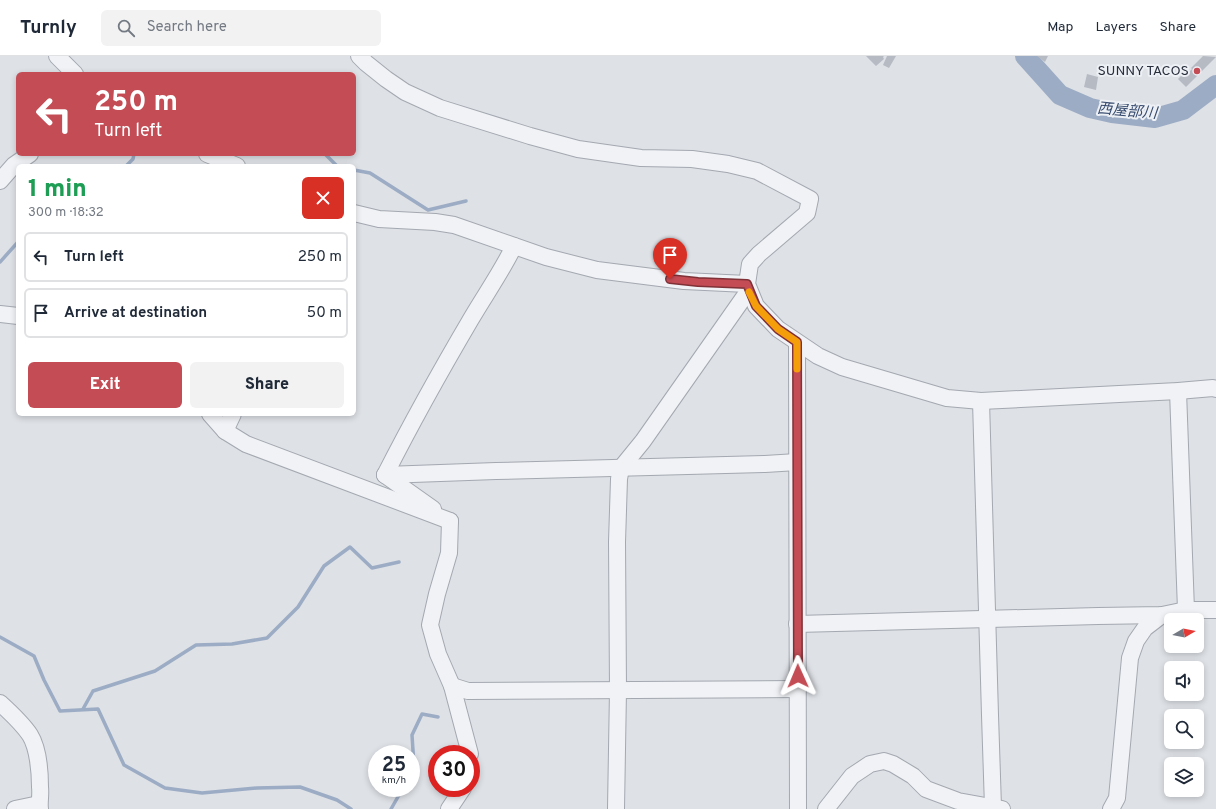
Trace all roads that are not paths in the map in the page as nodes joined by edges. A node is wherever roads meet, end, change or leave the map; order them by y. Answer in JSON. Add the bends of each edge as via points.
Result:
{"nodes":[{"id":1,"x":57,"y":56,"type":"edge"},
{"id":2,"x":359,"y":56,"type":"edge"},
{"id":3,"x":74,"y":72,"type":"edge"},
{"id":4,"x":27,"y":156,"type":"edge"},
{"id":5,"x":212,"y":156,"type":"edge"},
{"id":6,"x":232,"y":164,"type":"edge"},
{"id":7,"x":0,"y":181,"type":"edge"},
{"id":8,"x":356,"y":213,"type":"edge"},
{"id":9,"x":514,"y":246,"type":"junction"},
{"id":10,"x":748,"y":287,"type":"junction"},
{"id":11,"x":0,"y":314,"type":"edge"},
{"id":12,"x":16,"y":316,"type":"edge"},
{"id":13,"x":797,"y":342,"type":"junction"},
{"id":14,"x":1216,"y":389,"type":"edge"},
{"id":15,"x":1178,"y":391,"type":"junction"},
{"id":16,"x":981,"y":401,"type":"junction"},
{"id":17,"x":212,"y":416,"type":"edge"},
{"id":18,"x":232,"y":416,"type":"edge"},
{"id":19,"x":224,"y":431,"type":"junction"},
{"id":20,"x":797,"y":462,"type":"junction"},
{"id":21,"x":621,"y":468,"type":"junction"},
{"id":22,"x":386,"y":475,"type":"junction"},
{"id":23,"x":450,"y":521,"type":"junction"},
{"id":24,"x":1186,"y":610,"type":"junction"},
{"id":25,"x":1216,"y":610,"type":"edge"},
{"id":26,"x":1162,"y":615,"type":"junction"},
{"id":27,"x":988,"y":619,"type":"junction"},
{"id":28,"x":797,"y":624,"type":"junction"},
{"id":29,"x":452,"y":686,"type":"junction"},
{"id":30,"x":798,"y":689,"type":"junction"},
{"id":31,"x":618,"y":690,"type":"junction"},
{"id":32,"x":0,"y":703,"type":"edge"},
{"id":33,"x":468,"y":745,"type":"edge"},
{"id":34,"x":457,"y":797,"type":"edge"},
{"id":35,"x":40,"y":806,"type":"edge"},
{"id":36,"x":998,"y":808,"type":"edge"},
{"id":37,"x":15,"y":809,"type":"edge"},
{"id":38,"x":449,"y":809,"type":"edge"},
{"id":39,"x":616,"y":809,"type":"edge"},
{"id":40,"x":798,"y":809,"type":"edge"},
{"id":41,"x":826,"y":809,"type":"edge"},
{"id":42,"x":1111,"y":809,"type":"edge"}],
"edges":[{"from":1,"to":3,"type":"street"},
{"from":2,"to":10,"type":"street","via":[[386,80],[405,92],[440,108],[515,132],[578,149],[641,158],[692,159],[728,164],[757,171],[810,199],[807,213],[750,264]]},
{"from":4,"to":7,"type":"street","via":[[14,165]]},
{"from":5,"to":6,"type":"street"},
{"from":8,"to":9,"type":"street","via":[[379,219],[454,225]]},
{"from":9,"to":10,"type":"street","via":[[597,270]]},
{"from":9,"to":22,"type":"street","via":[[409,429]]},
{"from":10,"to":13,"type":"street","via":[[756,306],[778,329]]},
{"from":10,"to":21,"type":"street","via":[[643,441]]},
{"from":11,"to":12,"type":"street"},
{"from":13,"to":16,"type":"street","via":[[842,368],[947,398]]},
{"from":13,"to":20,"type":"street"},
{"from":14,"to":15,"type":"street"},
{"from":15,"to":16,"type":"street"},
{"from":15,"to":24,"type":"street"},
{"from":16,"to":27,"type":"street"},
{"from":17,"to":19,"type":"street"},
{"from":18,"to":19,"type":"street"},
{"from":19,"to":23,"type":"street","via":[[246,444]]},
{"from":20,"to":21,"type":"street"},
{"from":20,"to":28,"type":"street"},
{"from":21,"to":22,"type":"street"},
{"from":21,"to":31,"type":"street","via":[[617,542]]},
{"from":22,"to":23,"type":"street"},
{"from":23,"to":29,"type":"street","via":[[449,553],[430,625],[438,654]]},
{"from":24,"to":25,"type":"street"},
{"from":24,"to":26,"type":"street"},
{"from":26,"to":27,"type":"street"},
{"from":26,"to":42,"type":"street","via":[[1145,628],[1136,641],[1130,658],[1117,798]]},
{"from":27,"to":28,"type":"street"},
{"from":27,"to":36,"type":"street","via":[[990,715]]},
{"from":28,"to":30,"type":"street"},
{"from":29,"to":31,"type":"street","via":[[468,691]]},
{"from":29,"to":33,"type":"street"},
{"from":30,"to":31,"type":"street"},
{"from":30,"to":40,"type":"street"},
{"from":31,"to":39,"type":"street"},
{"from":32,"to":35,"type":"street","via":[[30,736],[36,751],[41,789]]},
{"from":34,"to":38,"type":"street"},
{"from":35,"to":37,"type":"street"},
{"from":36,"to":41,"type":"street","via":[[958,801],[926,789],[913,776],[884,761],[870,764],[852,776]]}]}
